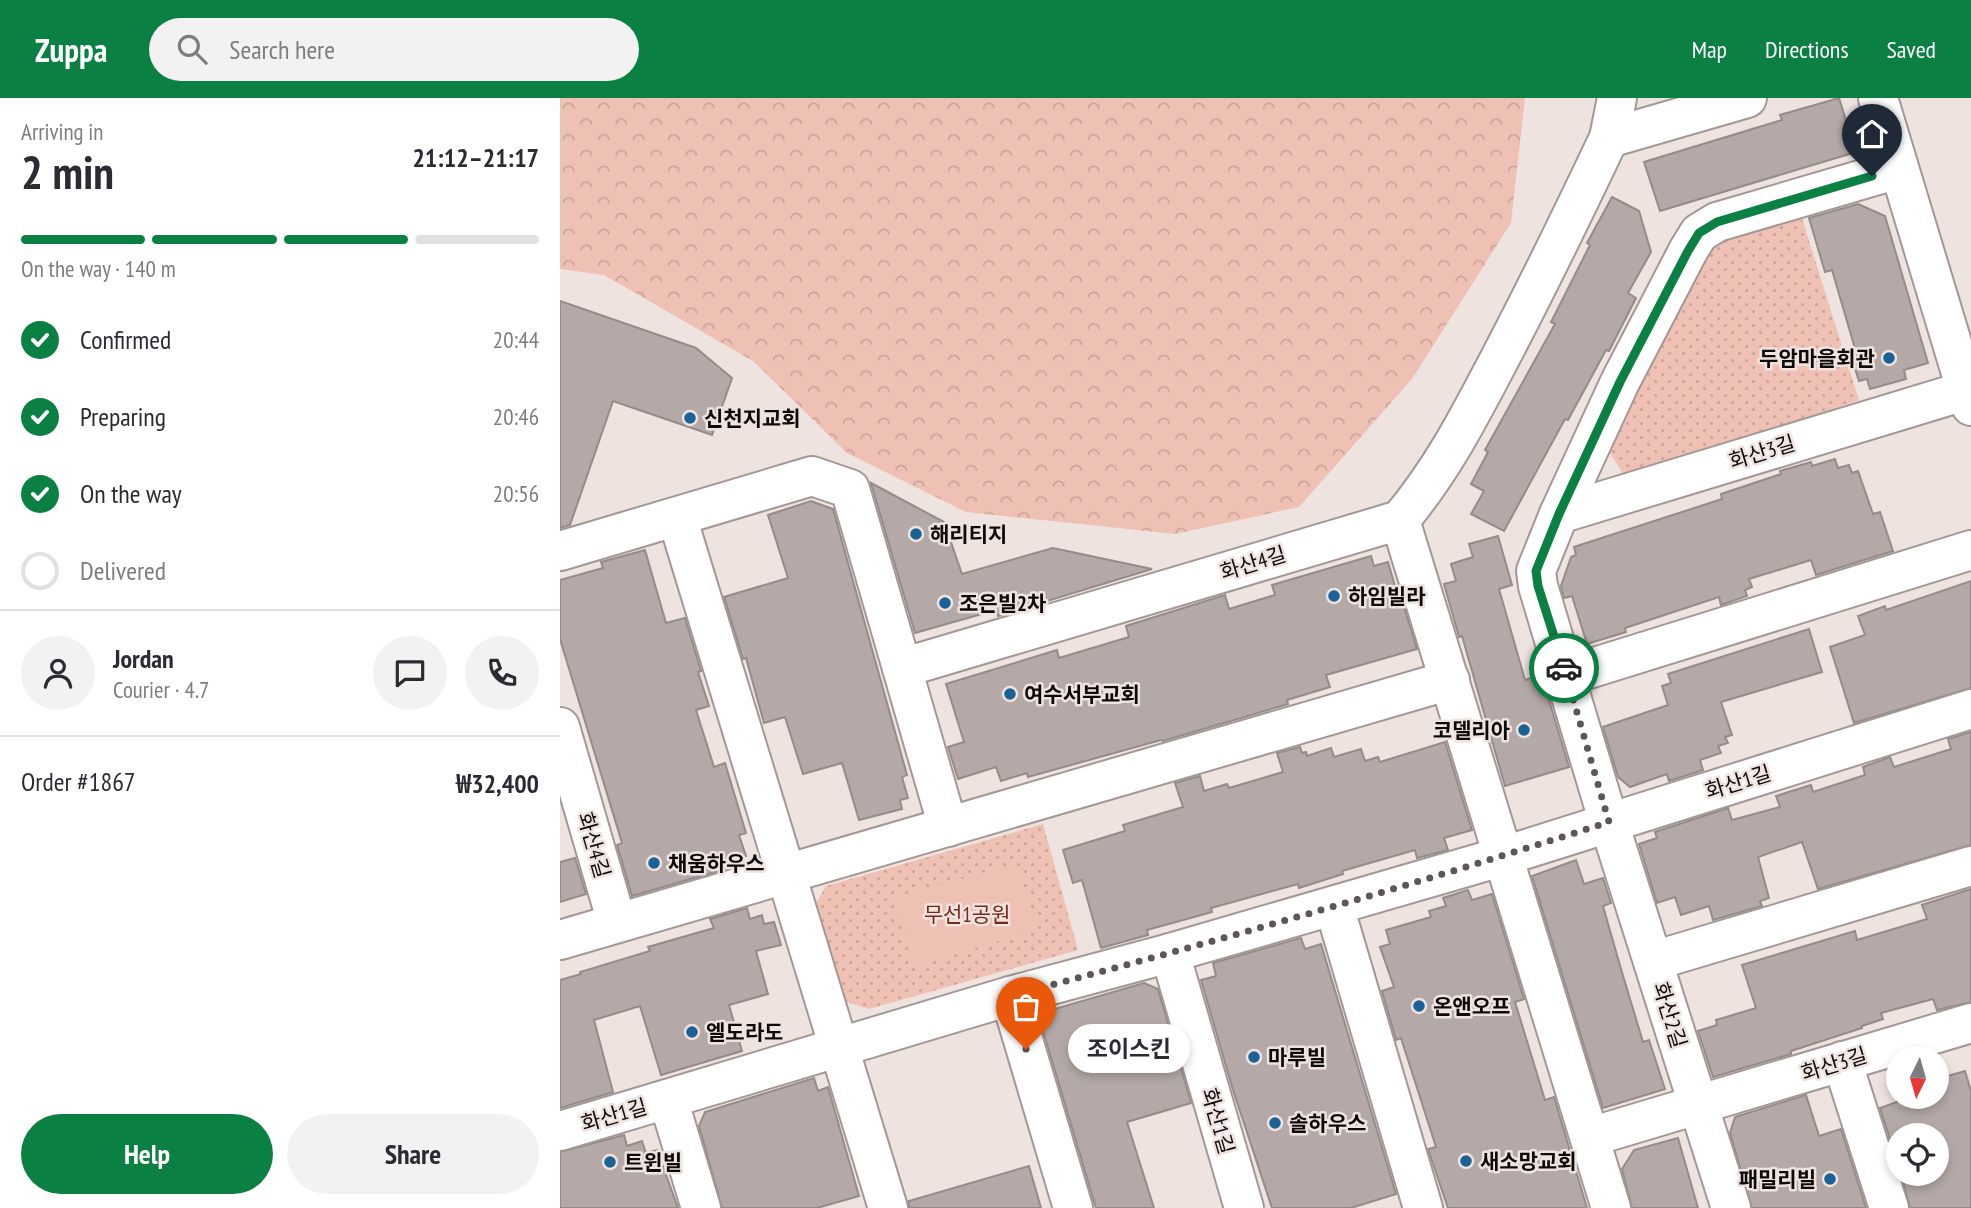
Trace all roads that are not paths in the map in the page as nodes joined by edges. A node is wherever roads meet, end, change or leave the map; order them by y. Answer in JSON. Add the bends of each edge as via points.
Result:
{"nodes":[{"id":1,"x":1617,"y":98,"type":"edge"},
{"id":2,"x":1747,"y":98,"type":"edge"},
{"id":3,"x":1878,"y":98,"type":"edge"},
{"id":4,"x":1609,"y":138,"type":"junction"},
{"id":5,"x":1898,"y":169,"type":"junction"},
{"id":6,"x":1969,"y":395,"type":"edge"},
{"id":7,"x":1559,"y":514,"type":"junction"},
{"id":8,"x":677,"y":517,"type":"junction"},
{"id":9,"x":1400,"y":520,"type":"junction"},
{"id":10,"x":1971,"y":550,"type":"edge"},
{"id":11,"x":560,"y":551,"type":"edge"},
{"id":12,"x":902,"y":668,"type":"junction"},
{"id":13,"x":1566,"y":676,"type":"junction"},
{"id":14,"x":1450,"y":680,"type":"junction"},
{"id":15,"x":1971,"y":709,"type":"edge"},
{"id":16,"x":560,"y":727,"type":"edge"},
{"id":17,"x":1609,"y":822,"type":"junction"},
{"id":18,"x":947,"y":827,"type":"junction"},
{"id":19,"x":1504,"y":856,"type":"junction"},
{"id":20,"x":1971,"y":866,"type":"edge"},
{"id":21,"x":788,"y":873,"type":"junction"},
{"id":22,"x":1334,"y":906,"type":"junction"},
{"id":23,"x":617,"y":923,"type":"junction"},
{"id":24,"x":560,"y":940,"type":"edge"},
{"id":25,"x":1170,"y":953,"type":"junction"},
{"id":26,"x":1653,"y":961,"type":"junction"},
{"id":27,"x":1010,"y":996,"type":"junction"},
{"id":28,"x":1971,"y":1023,"type":"edge"},
{"id":29,"x":839,"y":1046,"type":"junction"},
{"id":30,"x":1842,"y":1062,"type":"junction"},
{"id":31,"x":668,"y":1100,"type":"junction"},
{"id":32,"x":1697,"y":1105,"type":"junction"},
{"id":33,"x":560,"y":1131,"type":"edge"},
{"id":34,"x":1590,"y":1138,"type":"junction"},
{"id":35,"x":701,"y":1208,"type":"edge"},
{"id":36,"x":888,"y":1208,"type":"edge"},
{"id":37,"x":1073,"y":1208,"type":"edge"},
{"id":38,"x":1244,"y":1208,"type":"edge"},
{"id":39,"x":1423,"y":1208,"type":"edge"},
{"id":40,"x":1611,"y":1208,"type":"edge"},
{"id":41,"x":1731,"y":1208,"type":"edge"},
{"id":42,"x":1889,"y":1208,"type":"edge"}],
"edges":[{"from":1,"to":4,"type":"street"},
{"from":2,"to":4,"type":"street"},
{"from":3,"to":5,"type":"street","name":"화산3길"},
{"from":4,"to":9,"type":"street","via":[[1549,267],[1454,445]]},
{"from":5,"to":6,"type":"street","name":"화산3길"},
{"from":5,"to":7,"type":"street","via":[[1717,222],[1699,233],[1620,382]]},
{"from":6,"to":7,"type":"street","name":"화산3길"},
{"from":7,"to":13,"type":"street","via":[[1536,571]]},
{"from":8,"to":11,"type":"street"},
{"from":8,"to":12,"type":"street","via":[[812,476],[849,489]]},
{"from":8,"to":21,"type":"street"},
{"from":9,"to":12,"type":"street","name":"화산4길"},
{"from":9,"to":14,"type":"street"},
{"from":10,"to":13,"type":"street"},
{"from":12,"to":18,"type":"street"},
{"from":13,"to":17,"type":"street"},
{"from":14,"to":18,"type":"street"},
{"from":14,"to":19,"type":"street"},
{"from":15,"to":17,"type":"street","name":"화산1길"},
{"from":16,"to":23,"type":"street","name":"화산4길"},
{"from":17,"to":19,"type":"street","name":"화산1길"},
{"from":17,"to":26,"type":"street","name":"화산2길"},
{"from":18,"to":21,"type":"street"},
{"from":19,"to":22,"type":"street","name":"화산1길"},
{"from":19,"to":34,"type":"street"},
{"from":20,"to":26,"type":"street"},
{"from":21,"to":23,"type":"street"},
{"from":21,"to":29,"type":"street"},
{"from":22,"to":25,"type":"street","name":"화산1길"},
{"from":22,"to":39,"type":"street"},
{"from":23,"to":24,"type":"street"},
{"from":25,"to":27,"type":"street","name":"화산1길"},
{"from":25,"to":38,"type":"street","name":"화산1길"},
{"from":26,"to":32,"type":"street","name":"화산2길"},
{"from":27,"to":29,"type":"street","name":"화산1길"},
{"from":27,"to":37,"type":"street"},
{"from":28,"to":30,"type":"street","name":"화산3길"},
{"from":29,"to":31,"type":"street","name":"화산1길"},
{"from":29,"to":36,"type":"street"},
{"from":30,"to":32,"type":"street","name":"화산3길"},
{"from":30,"to":42,"type":"street"},
{"from":31,"to":33,"type":"street","name":"화산1길"},
{"from":31,"to":35,"type":"street","name":"화산1길"},
{"from":32,"to":34,"type":"street","name":"화산3길"},
{"from":32,"to":41,"type":"street","name":"화산2길"},
{"from":34,"to":40,"type":"street"}]}
